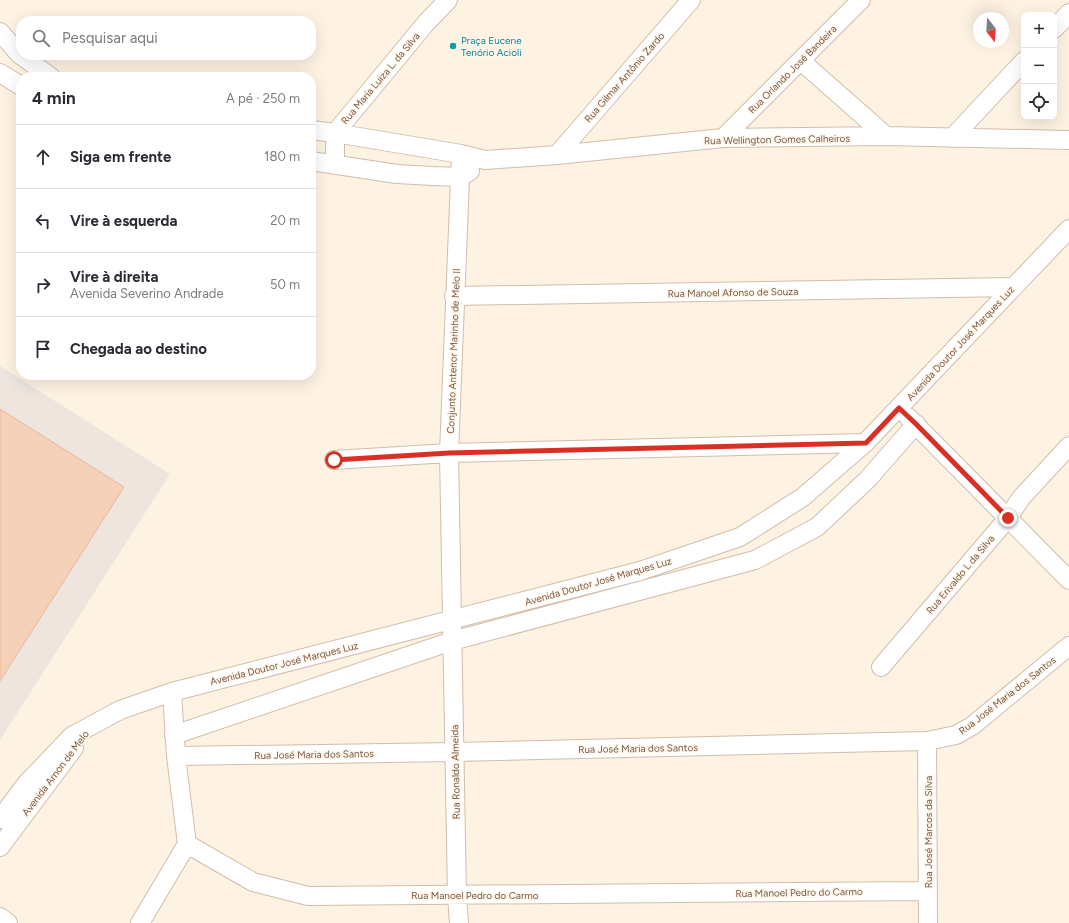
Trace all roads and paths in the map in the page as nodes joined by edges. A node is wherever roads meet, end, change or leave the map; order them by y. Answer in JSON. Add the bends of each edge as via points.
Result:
{"nodes":[{"id":1,"x":448,"y":0,"type":"edge"},
{"id":2,"x":691,"y":0,"type":"edge"},
{"id":3,"x":861,"y":0,"type":"edge"},
{"id":4,"x":1069,"y":13,"type":"edge"},
{"id":5,"x":1057,"y":26,"type":"edge"},
{"id":6,"x":0,"y":32,"type":"edge"},
{"id":7,"x":16,"y":51,"type":"edge"},
{"id":8,"x":27,"y":60,"type":"edge"},
{"id":9,"x":801,"y":61,"type":"junction"},
{"id":10,"x":1021,"y":64,"type":"edge"},
{"id":11,"x":44,"y":72,"type":"edge"},
{"id":12,"x":0,"y":73,"type":"edge"},
{"id":13,"x":16,"y":83,"type":"edge"},
{"id":14,"x":316,"y":130,"type":"edge"},
{"id":15,"x":335,"y":132,"type":"junction"},
{"id":16,"x":886,"y":136,"type":"junction"},
{"id":17,"x":724,"y":138,"type":"junction"},
{"id":18,"x":952,"y":138,"type":"junction"},
{"id":19,"x":1069,"y":140,"type":"edge"},
{"id":20,"x":461,"y":154,"type":"junction"},
{"id":21,"x":557,"y":155,"type":"junction"},
{"id":22,"x":485,"y":160,"type":"junction"},
{"id":23,"x":316,"y":162,"type":"edge"},
{"id":24,"x":335,"y":165,"type":"junction"},
{"id":25,"x":461,"y":178,"type":"junction"},
{"id":26,"x":1069,"y":230,"type":"edge"},
{"id":27,"x":1012,"y":287,"type":"junction"},
{"id":28,"x":454,"y":296,"type":"junction"},
{"id":29,"x":899,"y":408,"type":"junction"},
{"id":30,"x":916,"y":424,"type":"junction"},
{"id":31,"x":866,"y":443,"type":"junction"},
{"id":32,"x":1069,"y":446,"type":"edge"},
{"id":33,"x":449,"y":453,"type":"junction"},
{"id":34,"x":334,"y":460,"type":"dead end"},
{"id":35,"x":1008,"y":518,"type":"junction"},
{"id":36,"x":1069,"y":580,"type":"edge"},
{"id":37,"x":452,"y":620,"type":"junction"},
{"id":38,"x":452,"y":641,"type":"junction"},
{"id":39,"x":1069,"y":646,"type":"edge"},
{"id":40,"x":881,"y":666,"type":"dead end"},
{"id":41,"x":172,"y":692,"type":"junction"},
{"id":42,"x":90,"y":726,"type":"junction"},
{"id":43,"x":174,"y":735,"type":"junction"},
{"id":44,"x":927,"y":742,"type":"junction"},
{"id":45,"x":454,"y":752,"type":"junction"},
{"id":46,"x":176,"y":756,"type":"junction"},
{"id":47,"x":0,"y":819,"type":"edge"},
{"id":48,"x":187,"y":844,"type":"junction"},
{"id":49,"x":0,"y":847,"type":"edge"},
{"id":50,"x":928,"y":891,"type":"junction"},
{"id":51,"x":457,"y":896,"type":"junction"},
{"id":52,"x":0,"y":917,"type":"edge"},
{"id":53,"x":8,"y":923,"type":"edge"},
{"id":54,"x":140,"y":923,"type":"edge"},
{"id":55,"x":459,"y":923,"type":"edge"},
{"id":56,"x":928,"y":923,"type":"edge"}],
"edges":[{"from":1,"to":15,"type":"street","name":"Rua Maria Luiza L. da Silva"},
{"from":2,"to":21,"type":"street","name":"Rua Gilmar Antônio Zardo"},
{"from":3,"to":9,"type":"street","name":"Rua Orlando José Bandeira"},
{"from":4,"to":5,"type":"street"},
{"from":6,"to":7,"type":"street"},
{"from":8,"to":11,"type":"street"},
{"from":9,"to":16,"type":"street"},
{"from":9,"to":17,"type":"street","name":"Rua Orlando José Bandeira"},
{"from":10,"to":18,"type":"street"},
{"from":12,"to":13,"type":"street"},
{"from":14,"to":15,"type":"street"},
{"from":15,"to":20,"type":"street"},
{"from":15,"to":24,"type":"street","name":"Rua Maria Luiza L. da Silva"},
{"from":16,"to":17,"type":"street","name":"Rua Wellington Gomes Calheiros"},
{"from":16,"to":18,"type":"street","name":"Rua Wellington Gomes Calheiros"},
{"from":17,"to":21,"type":"street","name":"Rua Wellington Gomes Calheiros"},
{"from":18,"to":19,"type":"street","name":"Rua Wellington Gomes Calheiros"},
{"from":20,"to":22,"type":"street"},
{"from":20,"to":25,"type":"street","name":"Conjunto Antenor Marinho de Melo II"},
{"from":21,"to":22,"type":"street","name":"Rua Wellington Gomes Calheiros"},
{"from":22,"to":25,"type":"street"},
{"from":23,"to":24,"type":"street"},
{"from":24,"to":25,"type":"street","via":[[398,174]]},
{"from":25,"to":28,"type":"street","name":"Conjunto Antenor Marinho de Melo II"},
{"from":26,"to":27,"type":"street","name":"Avenida Doutor José Marques Luz"},
{"from":27,"to":28,"type":"street","name":"Rua Manoel Afonso de Souza"},
{"from":27,"to":29,"type":"street","name":"Avenida Doutor José Marques Luz"},
{"from":28,"to":33,"type":"street","name":"Conjunto Antenor Marinho de Melo II"},
{"from":29,"to":30,"type":"street"},
{"from":29,"to":31,"type":"street","name":"Avenida Doutor José Marques Luz"},
{"from":30,"to":35,"type":"street"},
{"from":30,"to":38,"type":"street","via":[[868,478],[817,527],[755,560]]},
{"from":31,"to":33,"type":"street"},
{"from":31,"to":37,"type":"street","name":"Avenida Doutor José Marques Luz","via":[[803,497],[740,537],[640,571]]},
{"from":32,"to":35,"type":"street","name":"Rua Erivaldo L da Silva","via":[[1022,498]]},
{"from":33,"to":34,"type":"street"},
{"from":33,"to":37,"type":"street","name":"Conjunto Antenor Marinho de Melo II"},
{"from":35,"to":36,"type":"street"},
{"from":35,"to":40,"type":"street","name":"Rua Erivaldo L da Silva"},
{"from":37,"to":38,"type":"street","name":"Rua Ronaldo Almeida"},
{"from":37,"to":41,"type":"street","name":"Avenida Doutor José Marques Luz"},
{"from":38,"to":43,"type":"street"},
{"from":38,"to":45,"type":"street","name":"Rua Ronaldo Almeida"},
{"from":39,"to":44,"type":"street","name":"Rua José Maria dos Santos","via":[[972,726],[956,735]]},
{"from":41,"to":42,"type":"street","name":"Avenida Doutor José Marques Luz","via":[[120,710]]},
{"from":41,"to":43,"type":"street"},
{"from":42,"to":47,"type":"street","name":"Avenida Arnon de Melo","via":[[72,736],[26,784]]},
{"from":42,"to":49,"type":"street","name":"Avenida Arnon de Melo"},
{"from":43,"to":46,"type":"street"},
{"from":44,"to":45,"type":"street","name":"Rua José Maria dos Santos"},
{"from":44,"to":50,"type":"street","name":"Rua José Marcos da Silva"},
{"from":45,"to":46,"type":"street","name":"Rua José Maria dos Santos"},
{"from":45,"to":51,"type":"street","name":"Rua Ronaldo Almeida"},
{"from":46,"to":48,"type":"street"},
{"from":48,"to":51,"type":"street","name":"Rua Manoel Pedro do Carmo","via":[[253,882],[308,896]]},
{"from":48,"to":54,"type":"street"},
{"from":50,"to":51,"type":"street","name":"Rua Manoel Pedro do Carmo"},
{"from":50,"to":56,"type":"street","name":"Rua José Marcos da Silva"},
{"from":51,"to":55,"type":"street","name":"Rua Ronaldo Almeida"},
{"from":52,"to":53,"type":"street"}]}
